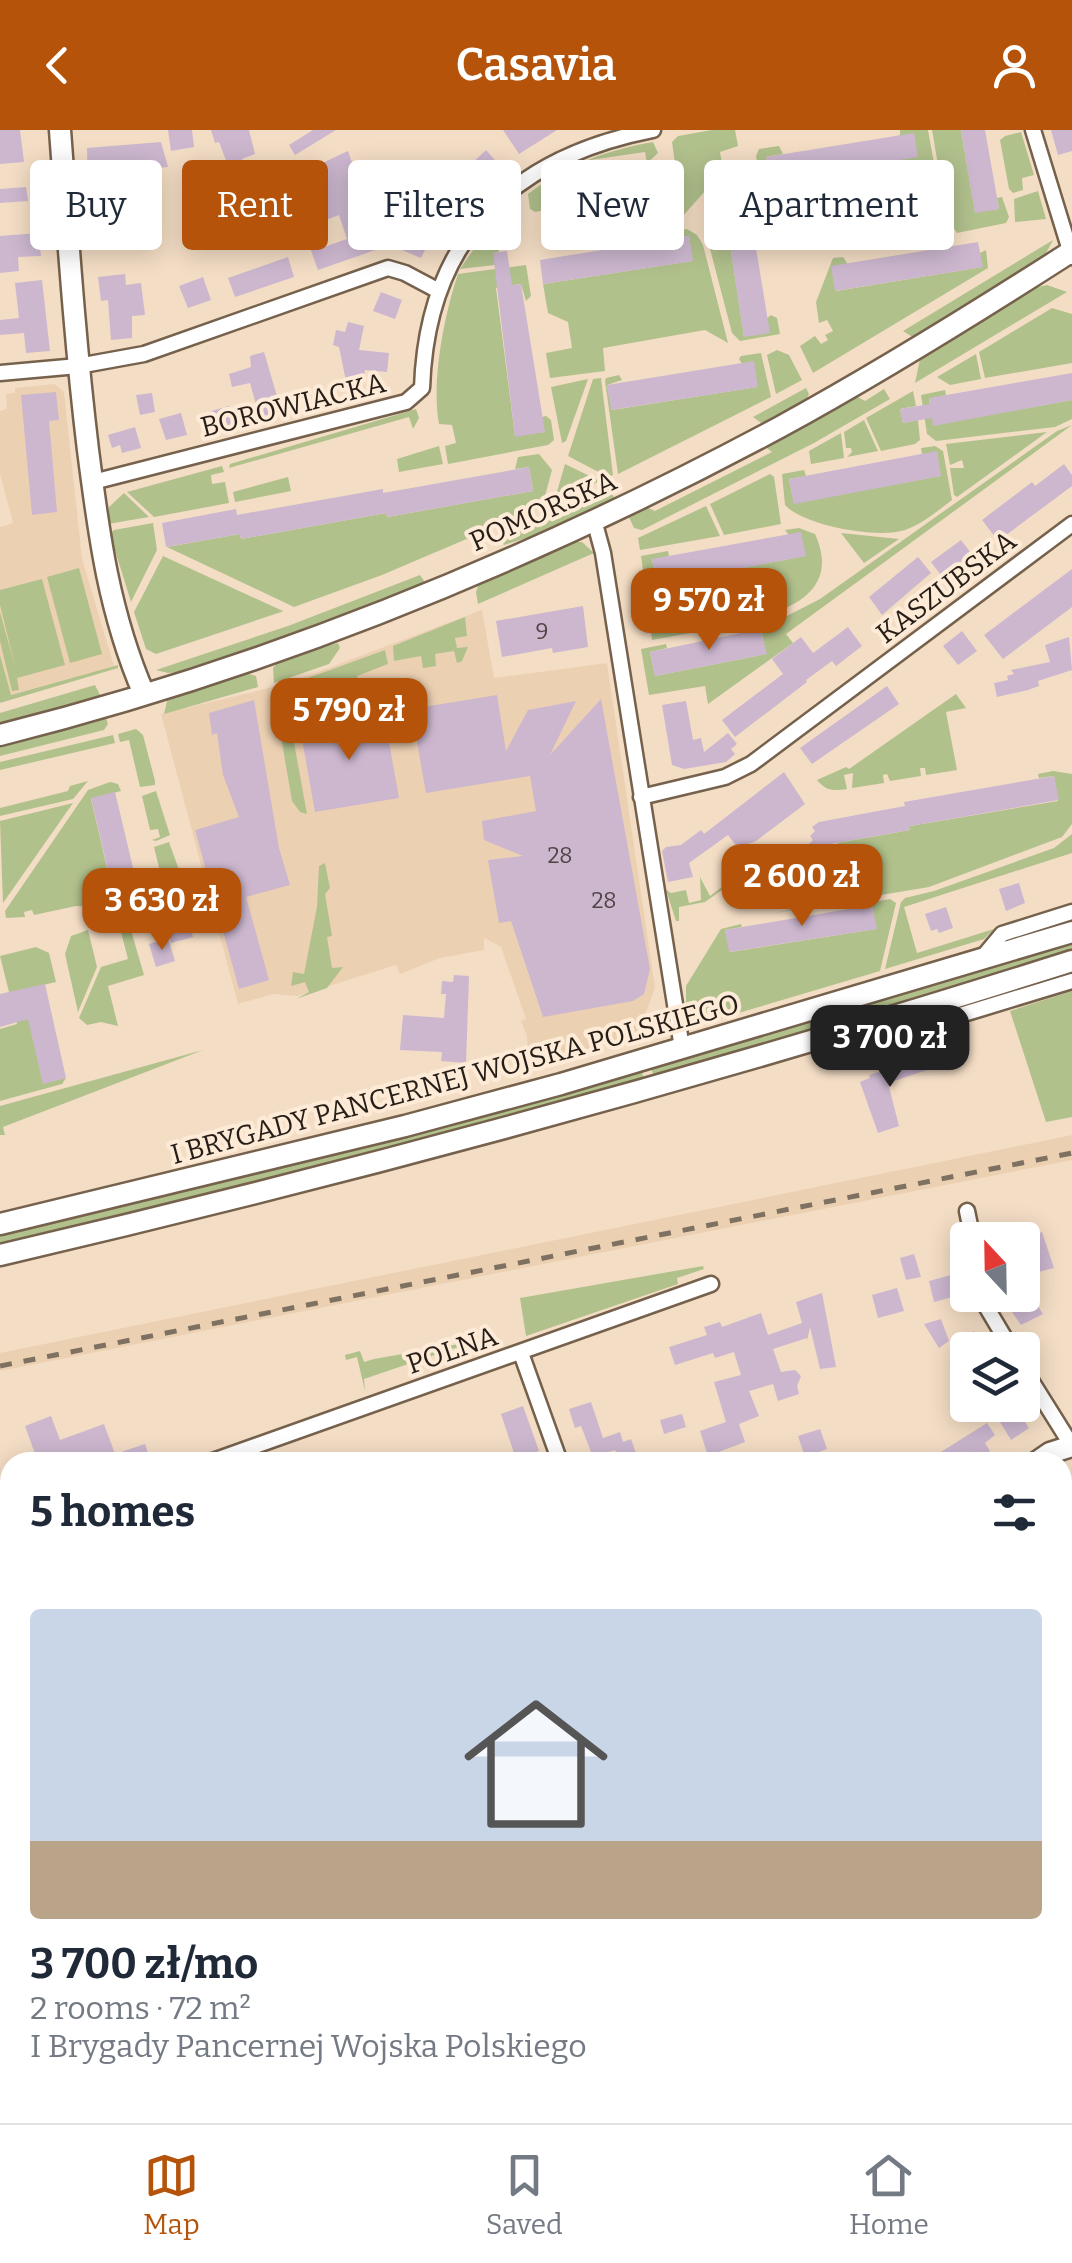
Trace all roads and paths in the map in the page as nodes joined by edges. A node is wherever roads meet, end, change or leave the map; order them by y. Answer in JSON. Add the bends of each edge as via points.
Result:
{"nodes":[{"id":1,"x":60,"y":130,"type":"edge"},
{"id":2,"x":652,"y":130,"type":"edge"},
{"id":3,"x":1033,"y":130,"type":"edge"},
{"id":4,"x":1072,"y":253,"type":"edge"},
{"id":5,"x":438,"y":290,"type":"junction"},
{"id":6,"x":78,"y":366,"type":"junction"},
{"id":7,"x":0,"y":374,"type":"edge"},
{"id":8,"x":92,"y":482,"type":"junction"},
{"id":9,"x":594,"y":520,"type":"junction"},
{"id":10,"x":1072,"y":524,"type":"edge"},
{"id":11,"x":144,"y":694,"type":"junction"},
{"id":12,"x":0,"y":735,"type":"edge"},
{"id":13,"x":640,"y":797,"type":"junction"},
{"id":14,"x":1072,"y":912,"type":"edge"},
{"id":15,"x":1072,"y":932,"type":"edge"},
{"id":16,"x":979,"y":961,"type":"junction"},
{"id":17,"x":1072,"y":961,"type":"edge"},
{"id":18,"x":1072,"y":982,"type":"edge"},
{"id":19,"x":809,"y":1042,"type":"junction"},
{"id":20,"x":682,"y":1048,"type":"junction"},
{"id":21,"x":967,"y":1211,"type":"dead end"},
{"id":22,"x":969,"y":1222,"type":"edge"},
{"id":23,"x":0,"y":1224,"type":"edge"},
{"id":24,"x":0,"y":1255,"type":"edge"},
{"id":25,"x":711,"y":1284,"type":"dead end"},
{"id":26,"x":521,"y":1353,"type":"junction"},
{"id":27,"x":1040,"y":1395,"type":"edge"},
{"id":28,"x":1072,"y":1446,"type":"edge"},
{"id":29,"x":239,"y":1452,"type":"edge"},
{"id":30,"x":556,"y":1452,"type":"edge"},
{"id":31,"x":1053,"y":1452,"type":"edge"},
{"id":32,"x":1067,"y":1452,"type":"edge"}],
"edges":[{"from":1,"to":6,"type":"main road"},
{"from":2,"to":5,"type":"street","name":"BOROWIACKA","via":[[588,146],[519,185],[478,222]]},
{"from":3,"to":4,"type":"street"},
{"from":4,"to":9,"type":"main road","name":"POMORSKA","via":[[782,426]]},
{"from":5,"to":6,"type":"street","via":[[388,268],[144,354]]},
{"from":5,"to":8,"type":"street","name":"BOROWIACKA","via":[[422,388],[406,402]]},
{"from":6,"to":7,"type":"street"},
{"from":6,"to":8,"type":"main road"},
{"from":8,"to":11,"type":"main road","via":[[106,577]]},
{"from":9,"to":11,"type":"main road","name":"POMORSKA","via":[[358,621]]},
{"from":9,"to":13,"type":"street"},
{"from":10,"to":13,"type":"street","name":"KASZUBSKA","via":[[751,764],[725,777]]},
{"from":11,"to":12,"type":"main road","name":"POMORSKA"},
{"from":13,"to":20,"type":"street"},
{"from":14,"to":16,"type":"street","name":"I BRYGADY PANCERNEJ WOJSKA POLSKIEGO","via":[[1002,934]]},
{"from":15,"to":16,"type":"main road","name":"I BRYGADY PANCERNEJ WOJSKA POLSKIEGO"},
{"from":16,"to":20,"type":"main road","name":"I BRYGADY PANCERNEJ WOJSKA POLSKIEGO"},
{"from":17,"to":19,"type":"main road","name":"I BRYGADY PANCERNEJ WOJSKA POLSKIEGO"},
{"from":18,"to":19,"type":"street","name":"I BRYGADY PANCERNEJ WOJSKA POLSKIEGO","via":[[865,1044]]},
{"from":19,"to":24,"type":"main road","name":"I BRYGADY PANCERNEJ WOJSKA POLSKIEGO","via":[[406,1154]]},
{"from":20,"to":23,"type":"main road","name":"I BRYGADY PANCERNEJ WOJSKA POLSKIEGO","via":[[405,1126]]},
{"from":21,"to":22,"type":"street"},
{"from":25,"to":26,"type":"street","name":"POLNA"},
{"from":26,"to":29,"type":"street","name":"POLNA"},
{"from":26,"to":30,"type":"street"},
{"from":27,"to":28,"type":"street"},
{"from":31,"to":32,"type":"main road","via":[[1072,1446]]}]}
